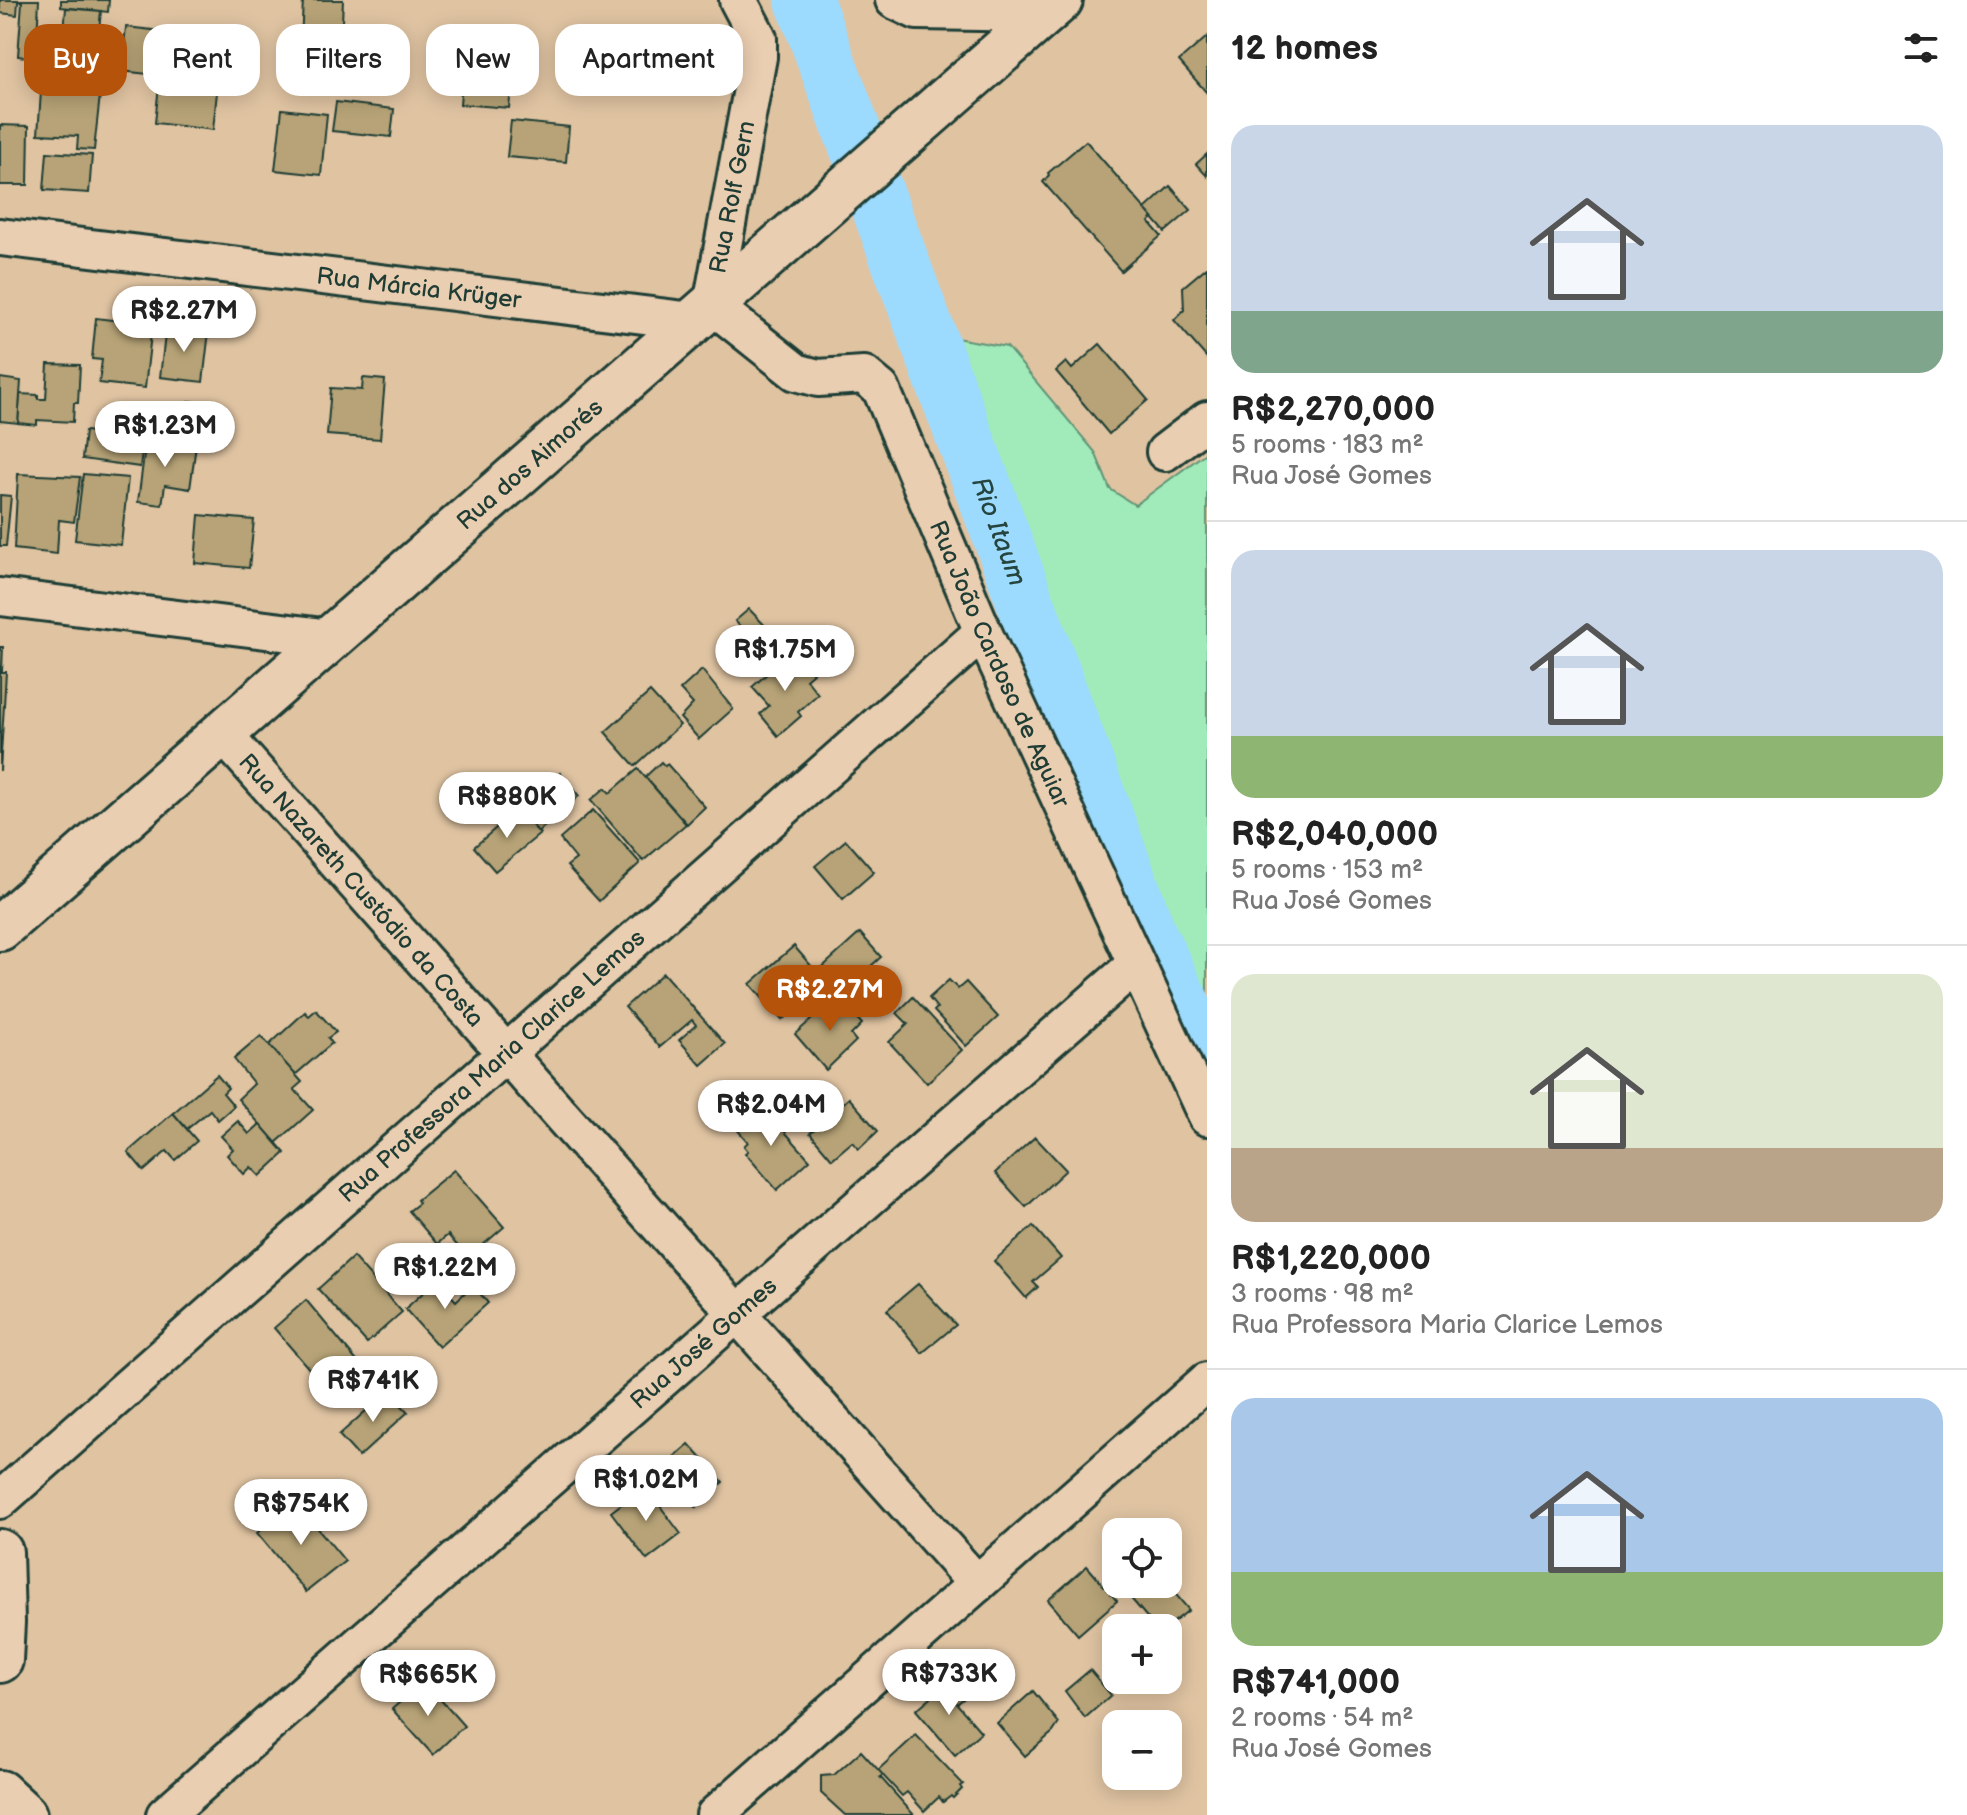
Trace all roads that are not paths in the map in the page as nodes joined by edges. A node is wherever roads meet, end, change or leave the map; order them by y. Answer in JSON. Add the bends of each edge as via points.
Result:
{"nodes":[{"id":1,"x":738,"y":0,"type":"edge"},
{"id":2,"x":894,"y":0,"type":"edge"},
{"id":3,"x":1052,"y":7,"type":"edge"},
{"id":4,"x":0,"y":237,"type":"edge"},
{"id":5,"x":702,"y":313,"type":"junction"},
{"id":6,"x":1207,"y":420,"type":"edge"},
{"id":7,"x":1165,"y":452,"type":"dead end"},
{"id":8,"x":0,"y":597,"type":"edge"},
{"id":9,"x":983,"y":632,"type":"junction"},
{"id":10,"x":331,"y":638,"type":"junction"},
{"id":11,"x":222,"y":733,"type":"junction"},
{"id":12,"x":0,"y":928,"type":"edge"},
{"id":13,"x":1135,"y":965,"type":"junction"},
{"id":14,"x":506,"y":1053,"type":"junction"},
{"id":15,"x":1207,"y":1117,"type":"edge"},
{"id":16,"x":737,"y":1314,"type":"junction"},
{"id":17,"x":1207,"y":1381,"type":"edge"},
{"id":18,"x":0,"y":1500,"type":"edge"},
{"id":19,"x":0,"y":1552,"type":"edge"},
{"id":20,"x":977,"y":1584,"type":"junction"},
{"id":21,"x":0,"y":1660,"type":"edge"},
{"id":22,"x":0,"y":1793,"type":"edge"},
{"id":23,"x":24,"y":1815,"type":"edge"},
{"id":24,"x":165,"y":1815,"type":"edge"},
{"id":25,"x":715,"y":1815,"type":"edge"}],
"edges":[{"from":1,"to":5,"type":"street","name":"Rua Rolf Gern","via":[[758,38],[758,57]]},
{"from":2,"to":3,"type":"street","via":[[917,11]]},
{"from":3,"to":5,"type":"street","name":"Rua dos Aimorés"},
{"from":4,"to":5,"type":"street","name":"Rua Márcia Krüger"},
{"from":5,"to":9,"type":"street","name":"Rua João Cardoso de Aguiar","via":[[796,372],[818,378],[864,375],[881,389]]},
{"from":5,"to":10,"type":"street","name":"Rua dos Aimorés"},
{"from":6,"to":7,"type":"street"},
{"from":8,"to":10,"type":"street"},
{"from":9,"to":13,"type":"street","name":"Rua João Cardoso de Aguiar"},
{"from":9,"to":14,"type":"street","name":"Rua Professora Maria Clarice Lemos"},
{"from":10,"to":11,"type":"street","name":"Rua dos Aimorés"},
{"from":11,"to":12,"type":"street","name":"Rua dos Aimorés"},
{"from":11,"to":14,"type":"street","name":"Rua Nazareth Custódio da Costa"},
{"from":13,"to":15,"type":"street","name":"Rua João Cardoso de Aguiar"},
{"from":13,"to":16,"type":"street","name":"Rua José Gomes"},
{"from":14,"to":16,"type":"street","name":"Rua Nazareth Custódio da Costa"},
{"from":14,"to":18,"type":"street","name":"Rua Professora Maria Clarice Lemos"},
{"from":16,"to":20,"type":"street","name":"Rua Nazareth Custódio da Costa"},
{"from":16,"to":24,"type":"street","name":"Rua José Gomes"},
{"from":17,"to":20,"type":"street"},
{"from":19,"to":21,"type":"street"},
{"from":20,"to":25,"type":"street"},
{"from":22,"to":23,"type":"street"}]}
